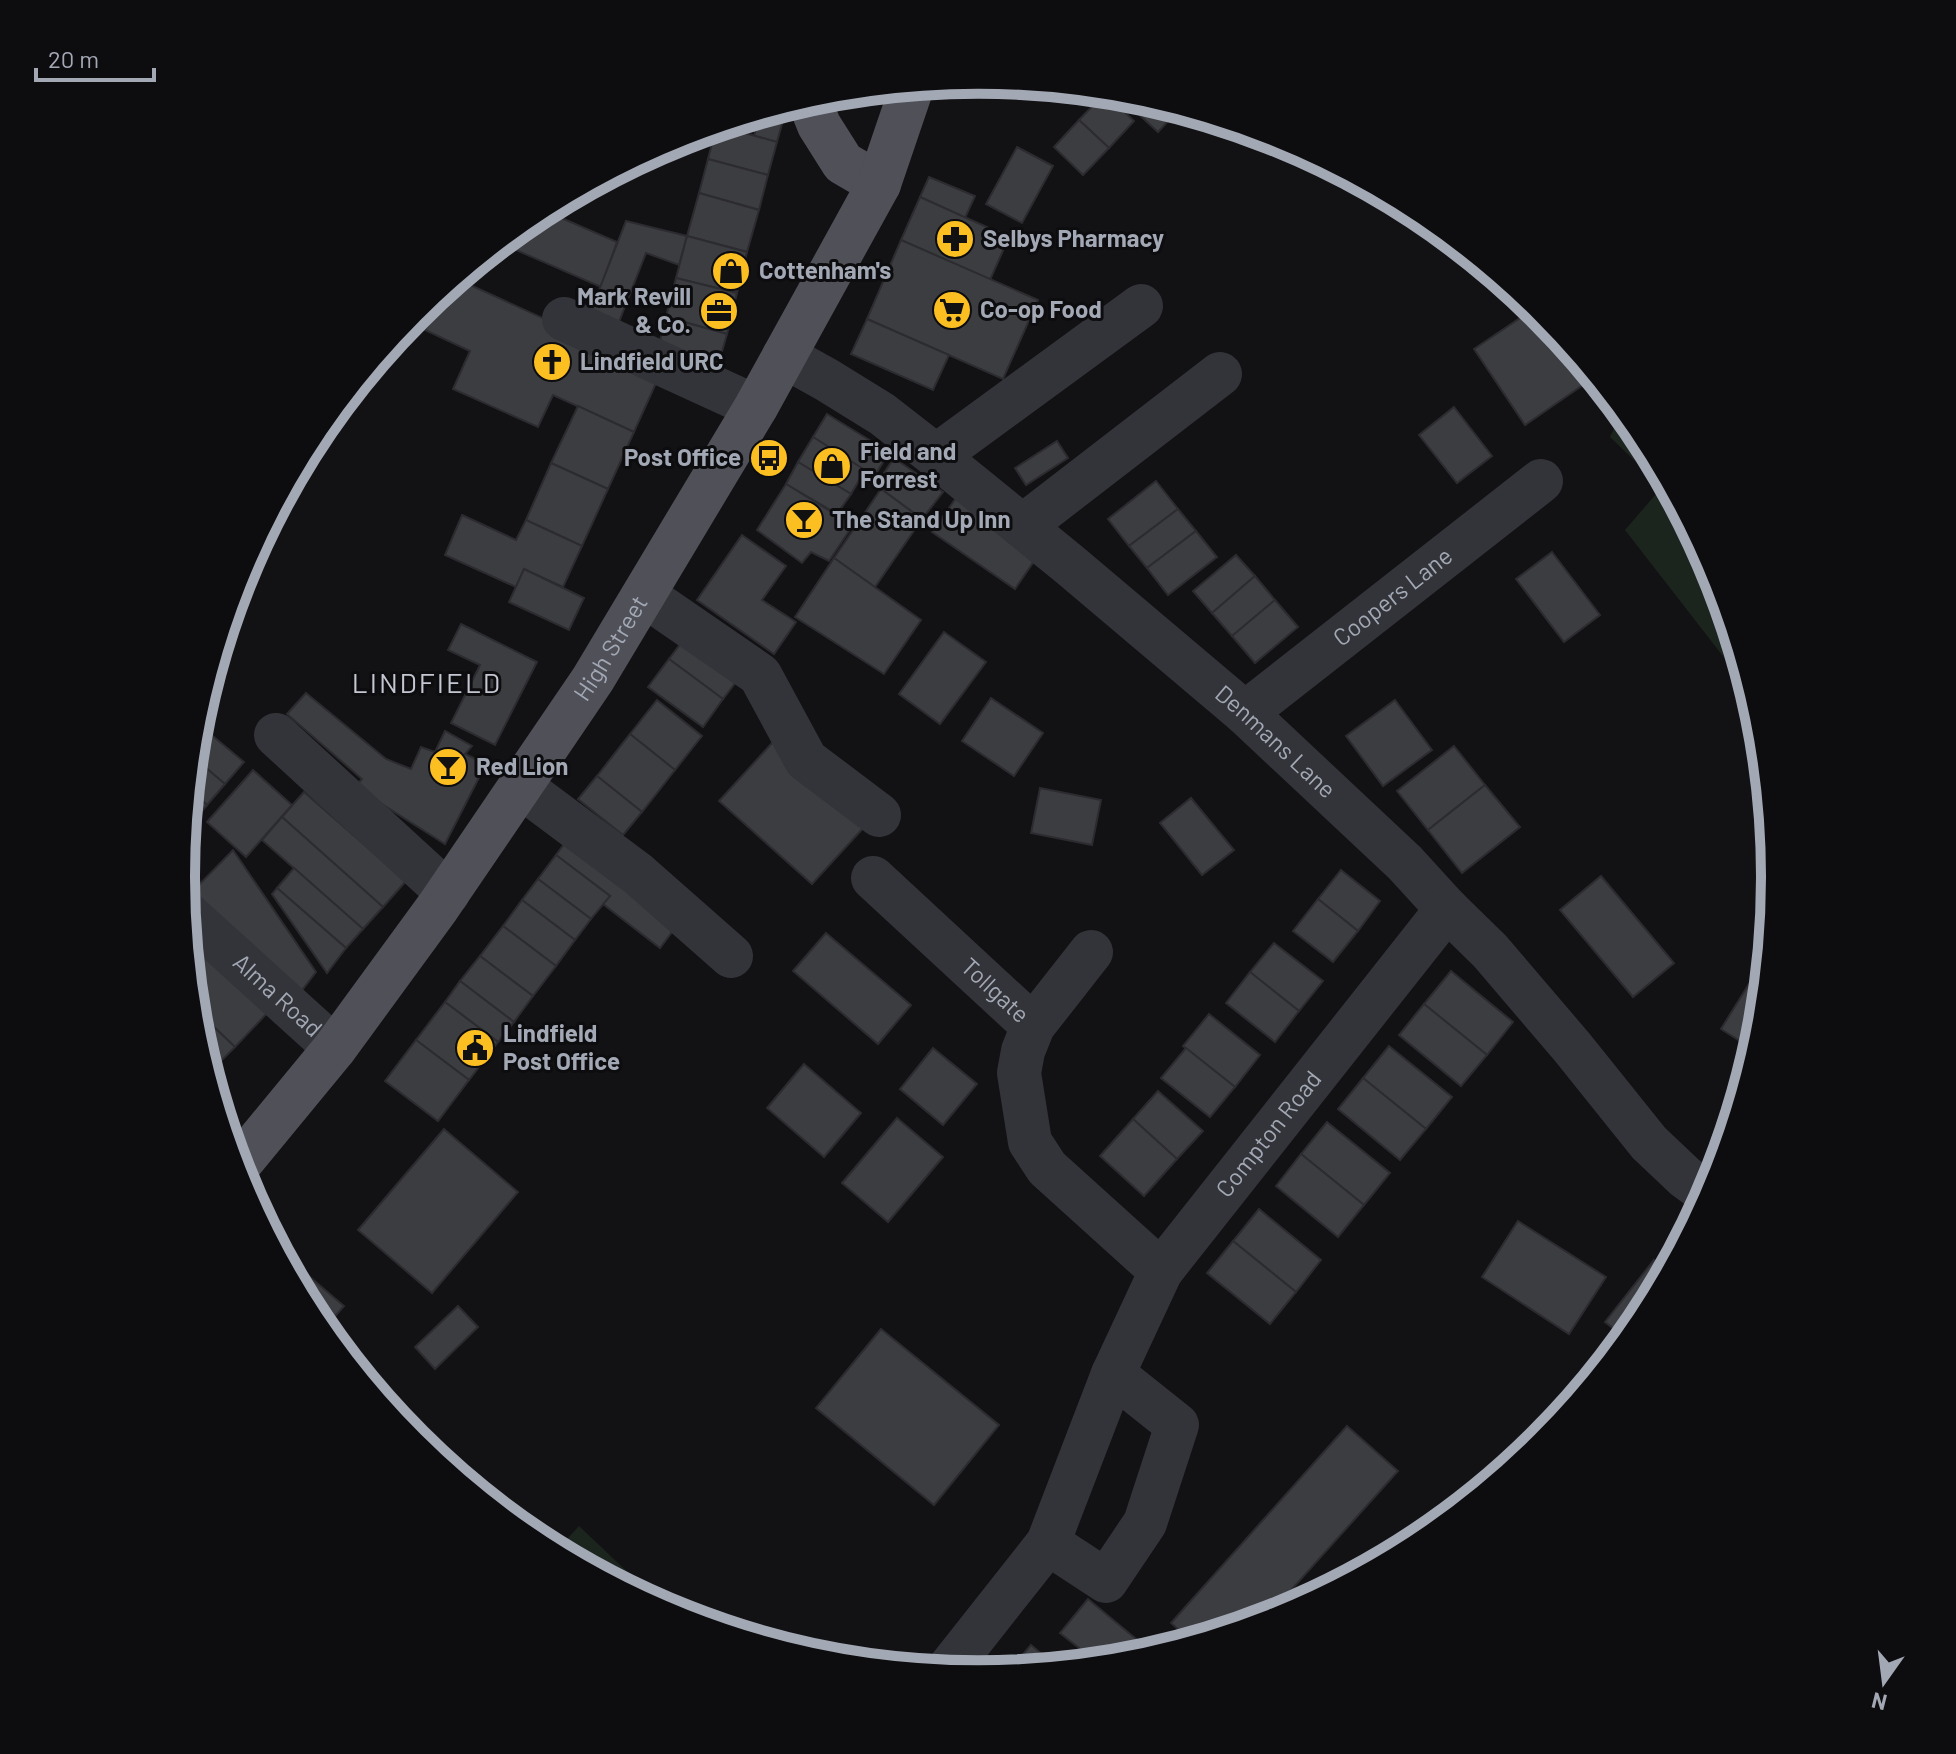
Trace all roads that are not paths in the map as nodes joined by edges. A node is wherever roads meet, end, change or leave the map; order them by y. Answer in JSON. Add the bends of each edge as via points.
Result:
{"nodes":[{"id":1,"x":908,"y":98,"type":"edge"},
{"id":2,"x":814,"y":112,"type":"edge"},
{"id":3,"x":879,"y":184,"type":"junction"},
{"id":4,"x":1141,"y":306,"type":"dead end"},
{"id":5,"x":564,"y":319,"type":"dead end"},
{"id":6,"x":784,"y":356,"type":"junction"},
{"id":7,"x":1220,"y":374,"type":"dead end"},
{"id":8,"x":756,"y":407,"type":"junction"},
{"id":9,"x":936,"y":456,"type":"junction"},
{"id":10,"x":1541,"y":481,"type":"dead end"},
{"id":11,"x":1023,"y":526,"type":"junction"},
{"id":12,"x":644,"y":595,"type":"junction"},
{"id":13,"x":1245,"y":713,"type":"junction"},
{"id":14,"x":276,"y":735,"type":"dead end"},
{"id":15,"x":520,"y":786,"type":"junction"},
{"id":16,"x":879,"y":815,"type":"dead end"},
{"id":17,"x":873,"y":878,"type":"dead end"},
{"id":18,"x":448,"y":893,"type":"junction"},
{"id":19,"x":1447,"y":909,"type":"junction"},
{"id":20,"x":197,"y":923,"type":"edge"},
{"id":21,"x":1091,"y":952,"type":"dead end"},
{"id":22,"x":731,"y":956,"type":"dead end"},
{"id":23,"x":1033,"y":1026,"type":"junction"},
{"id":24,"x":335,"y":1048,"type":"junction"},
{"id":25,"x":247,"y":1155,"type":"edge"},
{"id":26,"x":1697,"y":1186,"type":"edge"},
{"id":27,"x":1161,"y":1271,"type":"junction"},
{"id":28,"x":1113,"y":1374,"type":"junction"},
{"id":29,"x":1048,"y":1543,"type":"junction"},
{"id":30,"x":956,"y":1659,"type":"edge"}],
"edges":[{"from":1,"to":3,"type":"main road","name":"High Street"},
{"from":2,"to":3,"type":"main road","via":[[843,163]]},
{"from":3,"to":6,"type":"main road","name":"High Street"},
{"from":4,"to":9,"type":"street"},
{"from":5,"to":8,"type":"street"},
{"from":6,"to":8,"type":"main road","name":"High Street"},
{"from":6,"to":9,"type":"street","name":"Denmans Lane","via":[[882,414]]},
{"from":7,"to":11,"type":"street"},
{"from":8,"to":12,"type":"main road","name":"High Street"},
{"from":9,"to":11,"type":"street","name":"Denmans Lane"},
{"from":10,"to":13,"type":"street","name":"Coopers Lane"},
{"from":11,"to":13,"type":"street","name":"Denmans Lane"},
{"from":12,"to":15,"type":"main road","name":"High Street"},
{"from":12,"to":16,"type":"street","via":[[760,675],[806,760]]},
{"from":13,"to":19,"type":"street","name":"Denmans Lane"},
{"from":14,"to":18,"type":"street"},
{"from":15,"to":18,"type":"main road","name":"High Street"},
{"from":15,"to":22,"type":"street","via":[[638,874]]},
{"from":17,"to":23,"type":"street","name":"Tollgate"},
{"from":18,"to":24,"type":"main road","name":"High Street"},
{"from":19,"to":26,"type":"street","name":"Denmans Lane","via":[[1490,951],[1649,1143]]},
{"from":19,"to":27,"type":"street","name":"Compton Road"},
{"from":20,"to":24,"type":"street","name":"Alma Road"},
{"from":21,"to":23,"type":"street"},
{"from":23,"to":27,"type":"street","name":"Tollgate","via":[[1019,1073],[1030,1142],[1047,1168]]},
{"from":24,"to":25,"type":"main road","name":"High Street"},
{"from":27,"to":28,"type":"street","name":"Compton Road"},
{"from":28,"to":29,"type":"street","name":"Compton Road"},
{"from":28,"to":29,"type":"street","via":[[1177,1425],[1145,1523],[1106,1581]]},
{"from":29,"to":30,"type":"street","name":"Compton Road"}]}
